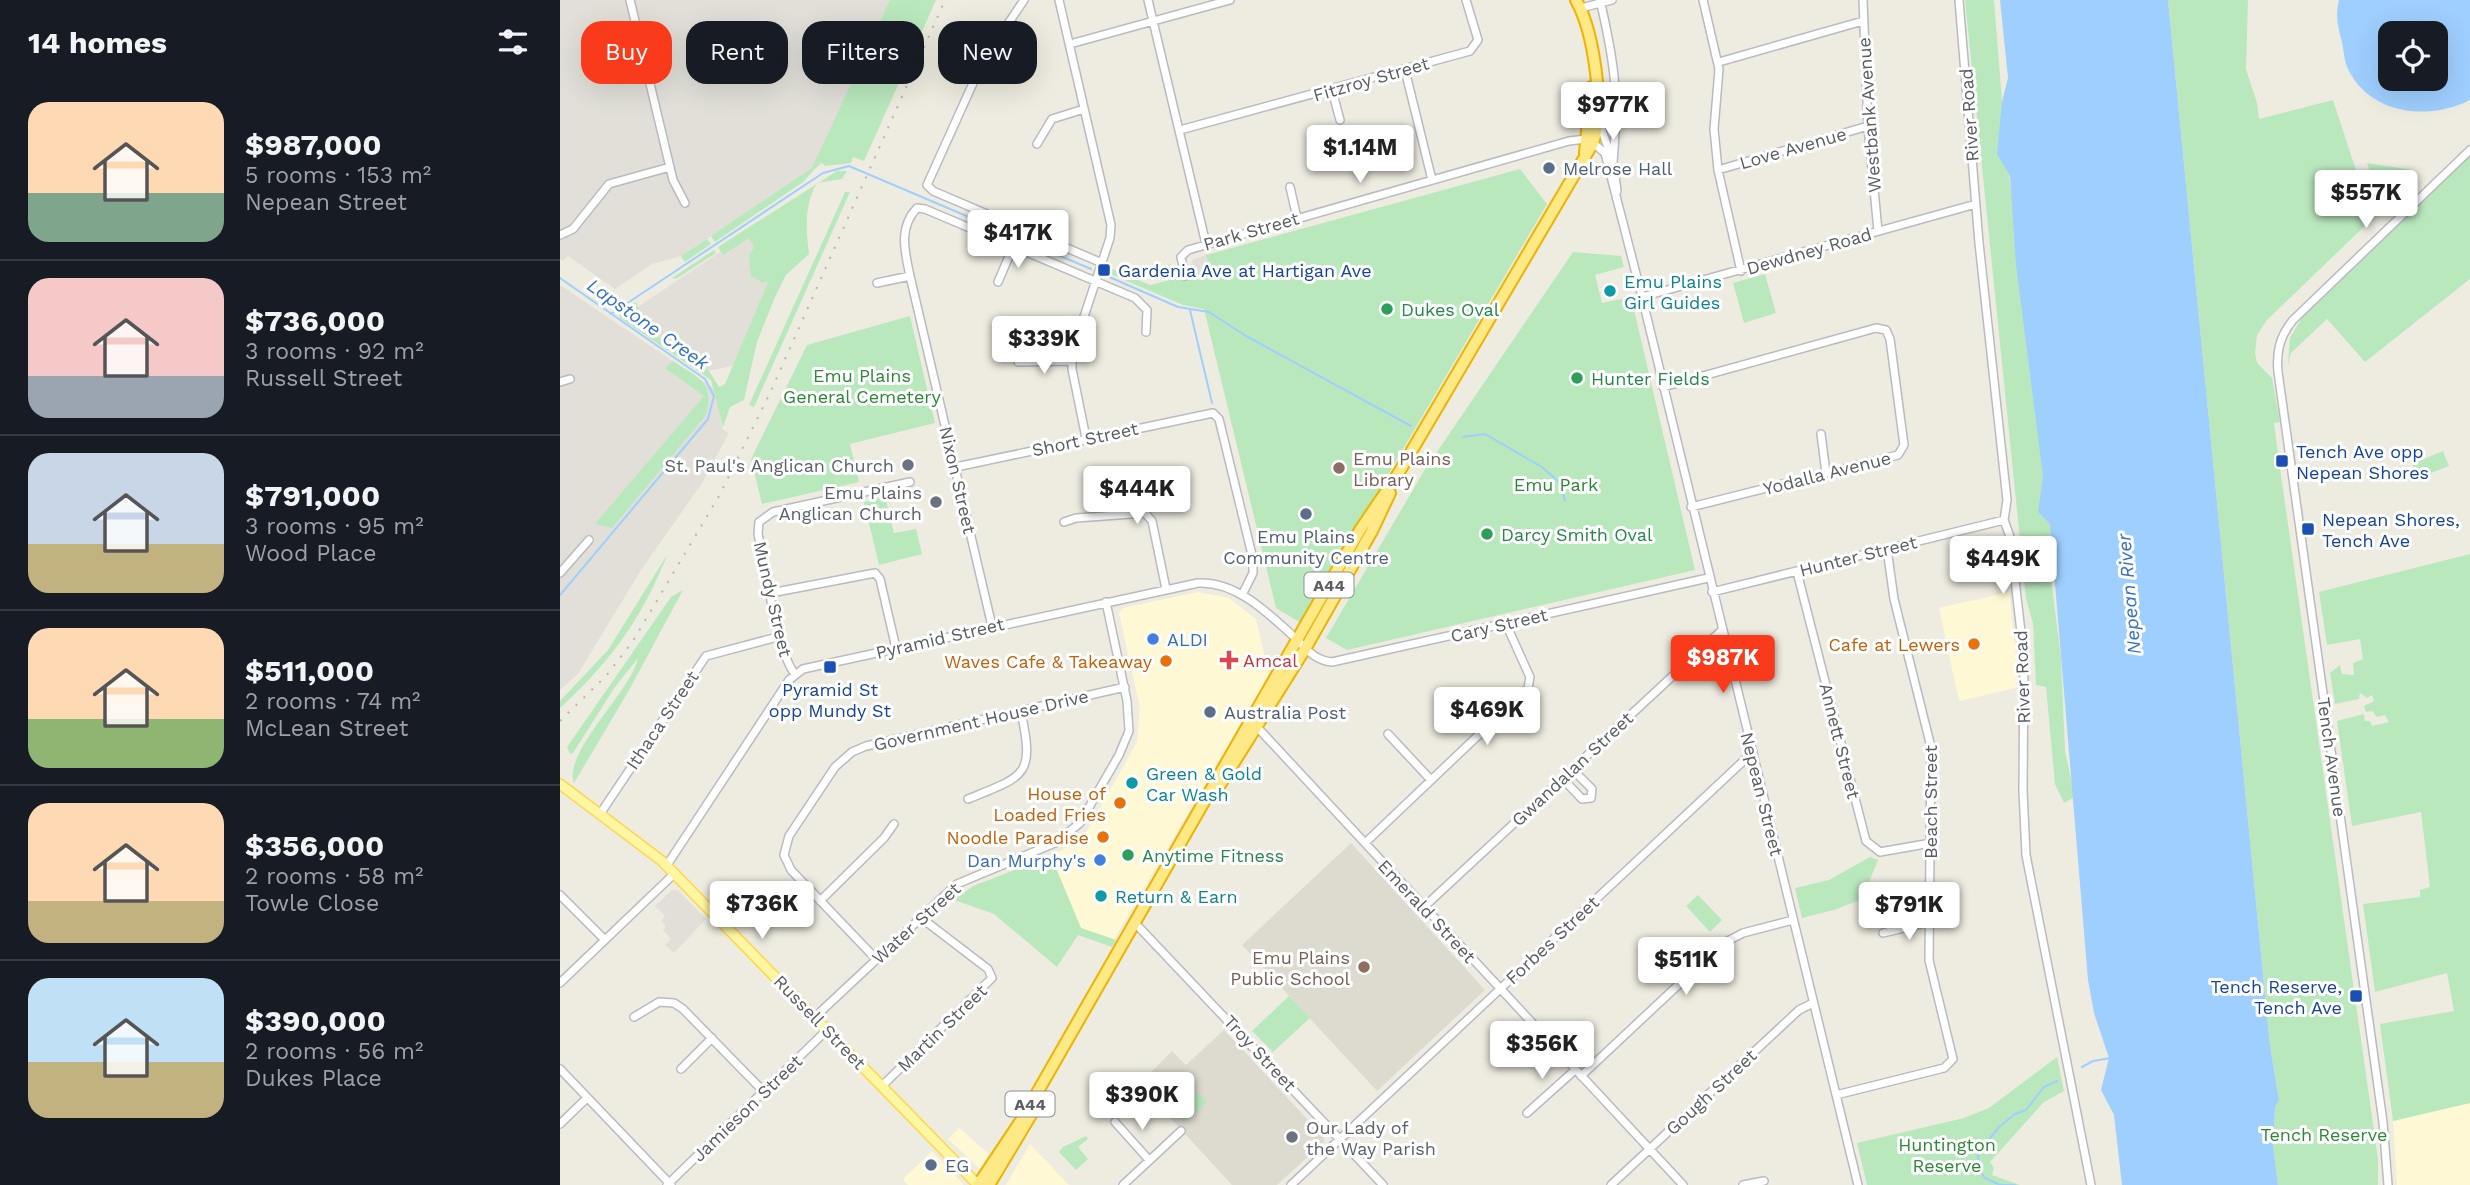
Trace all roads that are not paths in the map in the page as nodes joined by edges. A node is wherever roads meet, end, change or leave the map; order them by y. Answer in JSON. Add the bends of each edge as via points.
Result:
{"nodes":[{"id":1,"x":630,"y":0,"type":"edge"},
{"id":2,"x":1024,"y":0,"type":"edge"},
{"id":3,"x":1059,"y":0,"type":"edge"},
{"id":4,"x":1148,"y":0,"type":"edge"},
{"id":5,"x":1230,"y":0,"type":"edge"},
{"id":6,"x":1466,"y":0,"type":"edge"},
{"id":7,"x":1612,"y":0,"type":"edge"},
{"id":8,"x":1703,"y":0,"type":"edge"},
{"id":9,"x":1863,"y":0,"type":"edge"},
{"id":10,"x":1959,"y":0,"type":"edge"},
{"id":11,"x":1600,"y":1,"type":"edge"},
{"id":12,"x":1581,"y":8,"type":"junction"},
{"id":13,"x":1863,"y":21,"type":"junction"},
{"id":14,"x":1153,"y":22,"type":"junction"},
{"id":15,"x":1070,"y":44,"type":"junction"},
{"id":16,"x":1719,"y":62,"type":"junction"},
{"id":17,"x":1405,"y":70,"type":"junction"},
{"id":18,"x":1332,"y":90,"type":"junction"},
{"id":19,"x":1084,"y":109,"type":"junction"},
{"id":20,"x":1340,"y":120,"type":"dead end"},
{"id":21,"x":1599,"y":122,"type":"junction"},
{"id":22,"x":1868,"y":126,"type":"junction"},
{"id":23,"x":1180,"y":130,"type":"junction"},
{"id":24,"x":1590,"y":141,"type":"junction"},
{"id":25,"x":1037,"y":144,"type":"dead end"},
{"id":26,"x":2470,"y":149,"type":"edge"},
{"id":27,"x":1613,"y":162,"type":"junction"},
{"id":28,"x":670,"y":167,"type":"junction"},
{"id":29,"x":1718,"y":170,"type":"junction"},
{"id":30,"x":1432,"y":180,"type":"junction"},
{"id":31,"x":1290,"y":187,"type":"dead end"},
{"id":32,"x":1617,"y":198,"type":"junction"},
{"id":33,"x":685,"y":203,"type":"dead end"},
{"id":34,"x":1976,"y":204,"type":"junction"},
{"id":35,"x":1297,"y":218,"type":"junction"},
{"id":36,"x":1878,"y":231,"type":"junction"},
{"id":37,"x":560,"y":235,"type":"edge"},
{"id":38,"x":1206,"y":244,"type":"junction"},
{"id":39,"x":1013,"y":247,"type":"junction"},
{"id":40,"x":1102,"y":263,"type":"junction"},
{"id":41,"x":1741,"y":271,"type":"junction"},
{"id":42,"x":909,"y":276,"type":"junction"},
{"id":43,"x":1185,"y":276,"type":"dead end"},
{"id":44,"x":998,"y":282,"type":"dead end"},
{"id":45,"x":877,"y":283,"type":"dead end"},
{"id":46,"x":1095,"y":283,"type":"junction"},
{"id":47,"x":1642,"y":297,"type":"junction"},
{"id":48,"x":1146,"y":332,"type":"dead end"},
{"id":49,"x":1071,"y":361,"type":"junction"},
{"id":50,"x":1018,"y":362,"type":"dead end"},
{"id":51,"x":570,"y":379,"type":"dead end"},
{"id":52,"x":560,"y":382,"type":"edge"},
{"id":53,"x":1663,"y":387,"type":"junction"},
{"id":54,"x":1821,"y":434,"type":"dead end"},
{"id":55,"x":1086,"y":438,"type":"junction"},
{"id":56,"x":956,"y":467,"type":"junction"},
{"id":57,"x":1826,"y":473,"type":"junction"},
{"id":58,"x":1398,"y":474,"type":"junction"},
{"id":59,"x":910,"y":482,"type":"dead end"},
{"id":60,"x":1691,"y":507,"type":"junction"},
{"id":61,"x":2004,"y":520,"type":"junction"},
{"id":62,"x":1064,"y":522,"type":"dead end"},
{"id":63,"x":589,"y":540,"type":"dead end"},
{"id":64,"x":1886,"y":549,"type":"junction"},
{"id":65,"x":1797,"y":572,"type":"junction"},
{"id":66,"x":560,"y":573,"type":"edge"},
{"id":67,"x":1709,"y":578,"type":"junction"},
{"id":68,"x":1166,"y":589,"type":"junction"},
{"id":69,"x":1712,"y":592,"type":"junction"},
{"id":70,"x":771,"y":593,"type":"junction"},
{"id":71,"x":1242,"y":595,"type":"junction"},
{"id":72,"x":1106,"y":602,"type":"junction"},
{"id":73,"x":1506,"y":624,"type":"junction"},
{"id":74,"x":992,"y":626,"type":"junction"},
{"id":75,"x":1721,"y":631,"type":"junction"},
{"id":76,"x":781,"y":636,"type":"junction"},
{"id":77,"x":1297,"y":640,"type":"junction"},
{"id":78,"x":896,"y":648,"type":"junction"},
{"id":79,"x":1305,"y":649,"type":"junction"},
{"id":80,"x":795,"y":674,"type":"junction"},
{"id":81,"x":1125,"y":687,"type":"junction"},
{"id":82,"x":1021,"y":712,"type":"junction"},
{"id":83,"x":1258,"y":728,"type":"junction"},
{"id":84,"x":1388,"y":734,"type":"dead end"},
{"id":85,"x":1753,"y":752,"type":"junction"},
{"id":86,"x":1572,"y":769,"type":"junction"},
{"id":87,"x":1562,"y":778,"type":"junction"},
{"id":88,"x":1431,"y":780,"type":"junction"},
{"id":89,"x":560,"y":784,"type":"edge"},
{"id":90,"x":968,"y":799,"type":"dead end"},
{"id":91,"x":1206,"y":801,"type":"junction"},
{"id":92,"x":600,"y":814,"type":"junction"},
{"id":93,"x":894,"y":824,"type":"dead end"},
{"id":94,"x":1365,"y":843,"type":"junction"},
{"id":95,"x":1931,"y":843,"type":"junction"},
{"id":96,"x":667,"y":865,"type":"junction"},
{"id":97,"x":675,"y":873,"type":"junction"},
{"id":98,"x":560,"y":895,"type":"edge"},
{"id":99,"x":820,"y":901,"type":"junction"},
{"id":100,"x":1424,"y":907,"type":"junction"},
{"id":101,"x":920,"y":917,"type":"junction"},
{"id":102,"x":1793,"y":920,"type":"junction"},
{"id":103,"x":1929,"y":922,"type":"junction"},
{"id":104,"x":1135,"y":923,"type":"junction"},
{"id":105,"x":1883,"y":933,"type":"dead end"},
{"id":106,"x":604,"y":940,"type":"junction"},
{"id":107,"x":876,"y":959,"type":"junction"},
{"id":108,"x":560,"y":983,"type":"edge"},
{"id":109,"x":1500,"y":989,"type":"junction"},
{"id":110,"x":1813,"y":1003,"type":"junction"},
{"id":111,"x":634,"y":1017,"type":"dead end"},
{"id":112,"x":814,"y":1017,"type":"junction"},
{"id":113,"x":1078,"y":1022,"type":"junction"},
{"id":114,"x":827,"y":1030,"type":"junction"},
{"id":115,"x":712,"y":1038,"type":"junction"},
{"id":116,"x":560,"y":1069,"type":"edge"},
{"id":117,"x":681,"y":1069,"type":"dead end"},
{"id":118,"x":1578,"y":1073,"type":"junction"},
{"id":119,"x":882,"y":1086,"type":"junction"},
{"id":120,"x":764,"y":1092,"type":"junction"},
{"id":121,"x":1836,"y":1095,"type":"junction"},
{"id":122,"x":587,"y":1098,"type":"junction"},
{"id":123,"x":1527,"y":1113,"type":"dead end"},
{"id":124,"x":1115,"y":1122,"type":"dead end"},
{"id":125,"x":560,"y":1124,"type":"edge"},
{"id":126,"x":1181,"y":1131,"type":"dead end"},
{"id":127,"x":1340,"y":1139,"type":"junction"},
{"id":128,"x":1650,"y":1149,"type":"junction"},
{"id":129,"x":1149,"y":1160,"type":"junction"},
{"id":130,"x":1764,"y":1181,"type":"dead end"},
{"id":131,"x":669,"y":1184,"type":"edge"},
{"id":132,"x":978,"y":1185,"type":"edge"},
{"id":133,"x":989,"y":1185,"type":"edge"},
{"id":134,"x":1123,"y":1185,"type":"edge"},
{"id":135,"x":1292,"y":1185,"type":"edge"},
{"id":136,"x":1383,"y":1185,"type":"edge"},
{"id":137,"x":1611,"y":1185,"type":"edge"},
{"id":138,"x":1683,"y":1185,"type":"edge"},
{"id":139,"x":1743,"y":1185,"type":"edge"},
{"id":140,"x":1858,"y":1185,"type":"edge"},
{"id":141,"x":2091,"y":1185,"type":"edge"},
{"id":142,"x":2388,"y":1185,"type":"edge"}],
"edges":[{"from":1,"to":28,"type":"street"},
{"from":2,"to":40,"type":"street","via":[[983,61],[927,185]]},
{"from":3,"to":15,"type":"street"},
{"from":4,"to":14,"type":"street"},
{"from":5,"to":14,"type":"street"},
{"from":6,"to":17,"type":"street","name":"Fitzroy Street","via":[[1477,44],[1470,51]]},
{"from":7,"to":11,"type":"street"},
{"from":8,"to":16,"type":"street"},
{"from":9,"to":13,"type":"street","name":"Westbank Avenue"},
{"from":10,"to":34,"type":"street","name":"River Road"},
{"from":11,"to":12,"type":"street"},
{"from":11,"to":27,"type":"street","via":[[1618,93]]},
{"from":12,"to":21,"type":"highway","number":"A44","via":[[1598,87]]},
{"from":12,"to":24,"type":"highway","via":[[1576,0],[1592,94]]},
{"from":13,"to":16,"type":"street"},
{"from":13,"to":22,"type":"street","name":"Westbank Avenue"},
{"from":14,"to":15,"type":"street"},
{"from":14,"to":23,"type":"street"},
{"from":15,"to":19,"type":"street"},
{"from":16,"to":29,"type":"street","via":[[1714,129]]},
{"from":17,"to":18,"type":"street","name":"Fitzroy Street"},
{"from":17,"to":30,"type":"street"},
{"from":18,"to":20,"type":"street"},
{"from":18,"to":23,"type":"street","name":"Fitzroy Street"},
{"from":19,"to":25,"type":"street","via":[[1052,119]]},
{"from":19,"to":40,"type":"street","via":[[1111,218]]},
{"from":21,"to":24,"type":"highway","number":"A44"},
{"from":21,"to":27,"type":"street","name":"Nepean Street"},
{"from":22,"to":29,"type":"street","name":"Love Avenue"},
{"from":22,"to":36,"type":"street","name":"Westbank Avenue"},
{"from":23,"to":38,"type":"street"},
{"from":24,"to":30,"type":"street","name":"Park Street","via":[[1569,141]]},
{"from":24,"to":32,"type":"street","name":"Nepean Street","via":[[1605,153]]},
{"from":24,"to":58,"type":"highway","number":"A44"},
{"from":26,"to":142,"type":"street","name":"Tench Avenue","via":[[2285,330],[2277,367],[2383,1122]]},
{"from":27,"to":32,"type":"street","name":"Nepean Street"},
{"from":28,"to":33,"type":"street"},
{"from":28,"to":37,"type":"street","via":[[609,184],[573,229]]},
{"from":29,"to":41,"type":"street"},
{"from":30,"to":35,"type":"street","name":"Park Street"},
{"from":31,"to":35,"type":"street"},
{"from":32,"to":47,"type":"street","name":"Nepean Street"},
{"from":34,"to":36,"type":"street","name":"Dewdney Road"},
{"from":34,"to":61,"type":"street","name":"River Road","via":[[2007,500]]},
{"from":35,"to":38,"type":"street","name":"Park Street"},
{"from":36,"to":41,"type":"street","name":"Dewdney Road"},
{"from":38,"to":43,"type":"street","name":"Park Street","via":[[1182,254]]},
{"from":39,"to":42,"type":"street","name":"Nixon Street","via":[[917,208],[904,236]]},
{"from":39,"to":44,"type":"street"},
{"from":39,"to":46,"type":"street"},
{"from":40,"to":46,"type":"street"},
{"from":41,"to":47,"type":"street","name":"Dewdney Road"},
{"from":42,"to":45,"type":"street"},
{"from":42,"to":56,"type":"street","name":"Nixon Street"},
{"from":46,"to":48,"type":"street","via":[[1141,302],[1147,312]]},
{"from":46,"to":49,"type":"street"},
{"from":47,"to":53,"type":"street","name":"Nepean Street"},
{"from":49,"to":50,"type":"street"},
{"from":49,"to":55,"type":"street"},
{"from":51,"to":52,"type":"street"},
{"from":53,"to":57,"type":"street","name":"Yodalla Avenue","via":[[1884,329],[1890,339],[1903,449],[1893,457]]},
{"from":53,"to":60,"type":"street","name":"Nepean Street"},
{"from":54,"to":57,"type":"street"},
{"from":55,"to":56,"type":"street","name":"Short Street"},
{"from":55,"to":71,"type":"street","name":"Short Street","via":[[1214,414],[1219,419],[1253,564]]},
{"from":56,"to":74,"type":"street","name":"Nixon Street"},
{"from":57,"to":60,"type":"street","name":"Yodalla Avenue"},
{"from":58,"to":77,"type":"highway","number":"A44"},
{"from":58,"to":79,"type":"highway","number":"A44","via":[[1372,531]]},
{"from":59,"to":70,"type":"street","name":"Mundy Street","via":[[773,512],[759,522]]},
{"from":60,"to":67,"type":"street","name":"Nepean Street"},
{"from":61,"to":64,"type":"street","name":"Hunter Street"},
{"from":61,"to":141,"type":"street","name":"River Road","via":[[2024,657],[2022,791],[2027,865]]},
{"from":62,"to":68,"type":"street","via":[[1145,513],[1152,522]]},
{"from":63,"to":66,"type":"street"},
{"from":64,"to":65,"type":"street","name":"Hunter Street"},
{"from":64,"to":95,"type":"street","name":"Beach Street","via":[[1931,747]]},
{"from":65,"to":69,"type":"street","name":"Hunter Street"},
{"from":65,"to":95,"type":"street","name":"Annett Street","via":[[1864,838],[1880,852]]},
{"from":67,"to":69,"type":"street","name":"Nepean Street"},
{"from":67,"to":73,"type":"street","name":"Cary Street"},
{"from":68,"to":71,"type":"street","name":"Pyramid Street","via":[[1215,583]]},
{"from":68,"to":72,"type":"street","name":"Pyramid Street"},
{"from":69,"to":75,"type":"street","name":"Nepean Street"},
{"from":70,"to":76,"type":"street","name":"Mundy Street"},
{"from":70,"to":78,"type":"street","via":[[875,573]]},
{"from":71,"to":77,"type":"street","name":"Pyramid Street"},
{"from":72,"to":74,"type":"street","name":"Pyramid Street"},
{"from":72,"to":81,"type":"street","name":"Water Street"},
{"from":73,"to":79,"type":"street","name":"Cary Street","via":[[1337,662],[1319,659]]},
{"from":73,"to":88,"type":"street","via":[[1530,685]]},
{"from":74,"to":78,"type":"street","name":"Pyramid Street"},
{"from":75,"to":85,"type":"street","name":"Nepean Street"},
{"from":75,"to":86,"type":"street","name":"Gwandalan Street"},
{"from":76,"to":80,"type":"street","name":"Mundy Street"},
{"from":76,"to":92,"type":"street","name":"Ithaca Street","via":[[706,656]]},
{"from":77,"to":79,"type":"street","name":"Cary Street"},
{"from":77,"to":91,"type":"highway","number":"A44"},
{"from":78,"to":80,"type":"street","name":"Pyramid Street"},
{"from":79,"to":83,"type":"highway","number":"A44"},
{"from":80,"to":96,"type":"street"},
{"from":81,"to":82,"type":"street","name":"Government House Drive"},
{"from":81,"to":101,"type":"street","name":"Water Street","via":[[1130,715],[1127,739],[1075,828],[1051,845],[963,881]]},
{"from":82,"to":90,"type":"street","via":[[1029,748],[1023,770],[1008,783]]},
{"from":82,"to":99,"type":"street","name":"Government House Drive","via":[[866,746],[843,759],[785,845],[788,866]]},
{"from":83,"to":91,"type":"highway","number":"A44"},
{"from":83,"to":94,"type":"street","name":"Emerald Street"},
{"from":84,"to":88,"type":"street"},
{"from":85,"to":102,"type":"street","name":"Nepean Street"},
{"from":85,"to":109,"type":"street","name":"Forbes Street"},
{"from":86,"to":87,"type":"street","name":"Gwandalan Street"},
{"from":86,"to":87,"type":"street","via":[[1592,789],[1591,798],[1582,799]]},
{"from":87,"to":100,"type":"street","name":"Gwandalan Street"},
{"from":88,"to":94,"type":"street"},
{"from":89,"to":92,"type":"main road","name":"Russell Street"},
{"from":91,"to":104,"type":"highway","number":"A44"},
{"from":92,"to":96,"type":"main road","name":"Russell Street"},
{"from":93,"to":99,"type":"street"},
{"from":94,"to":100,"type":"street","name":"Emerald Street"},
{"from":95,"to":103,"type":"street","name":"Beach Street"},
{"from":96,"to":97,"type":"main road","name":"Russell Street"},
{"from":97,"to":106,"type":"street"},
{"from":97,"to":112,"type":"main road","name":"Russell Street"},
{"from":98,"to":106,"type":"street"},
{"from":99,"to":107,"type":"street","name":"Government House Drive"},
{"from":100,"to":109,"type":"street","name":"Emerald Street"},
{"from":101,"to":107,"type":"street","name":"Water Street"},
{"from":101,"to":119,"type":"street","name":"Martin Street","via":[[988,969],[992,978]]},
{"from":102,"to":110,"type":"street","name":"Nepean Street"},
{"from":102,"to":118,"type":"street","via":[[1743,933],[1723,944]]},
{"from":103,"to":105,"type":"street"},
{"from":103,"to":121,"type":"street","name":"Beach Street","via":[[1929,960],[1951,1063]]},
{"from":104,"to":113,"type":"highway","number":"A44"},
{"from":104,"to":127,"type":"street","name":"Troy Street"},
{"from":106,"to":108,"type":"street"},
{"from":107,"to":112,"type":"street","name":"Water Street"},
{"from":109,"to":118,"type":"street","name":"Emerald Street"},
{"from":109,"to":127,"type":"street","name":"Forbes Street"},
{"from":110,"to":121,"type":"street","name":"Nepean Street"},
{"from":110,"to":128,"type":"street","name":"Gough Street","via":[[1799,1010]]},
{"from":111,"to":115,"type":"street","via":[[659,1002],[674,1003]]},
{"from":112,"to":114,"type":"main road","name":"Russell Street"},
{"from":113,"to":132,"type":"highway","number":"A44"},
{"from":113,"to":133,"type":"highway","number":"A44","via":[[1032,1116]]},
{"from":114,"to":119,"type":"main road","name":"Russell Street"},
{"from":114,"to":120,"type":"street","name":"Jamieson Street"},
{"from":115,"to":117,"type":"street"},
{"from":115,"to":120,"type":"street"},
{"from":116,"to":122,"type":"street"},
{"from":118,"to":123,"type":"street"},
{"from":118,"to":128,"type":"street","name":"Emerald Street"},
{"from":119,"to":132,"type":"main road","name":"Russell Street"},
{"from":120,"to":131,"type":"street","name":"Jamieson Street"},
{"from":121,"to":140,"type":"street","name":"Nepean Street"},
{"from":122,"to":125,"type":"street"},
{"from":122,"to":131,"type":"street"},
{"from":124,"to":129,"type":"street"},
{"from":126,"to":129,"type":"street"},
{"from":127,"to":135,"type":"street","name":"Forbes Street"},
{"from":127,"to":136,"type":"street","name":"Troy Street"},
{"from":128,"to":137,"type":"street","name":"Gough Street"},
{"from":128,"to":138,"type":"street","name":"Emerald Street"},
{"from":129,"to":134,"type":"street"},
{"from":130,"to":139,"type":"street"}]}
